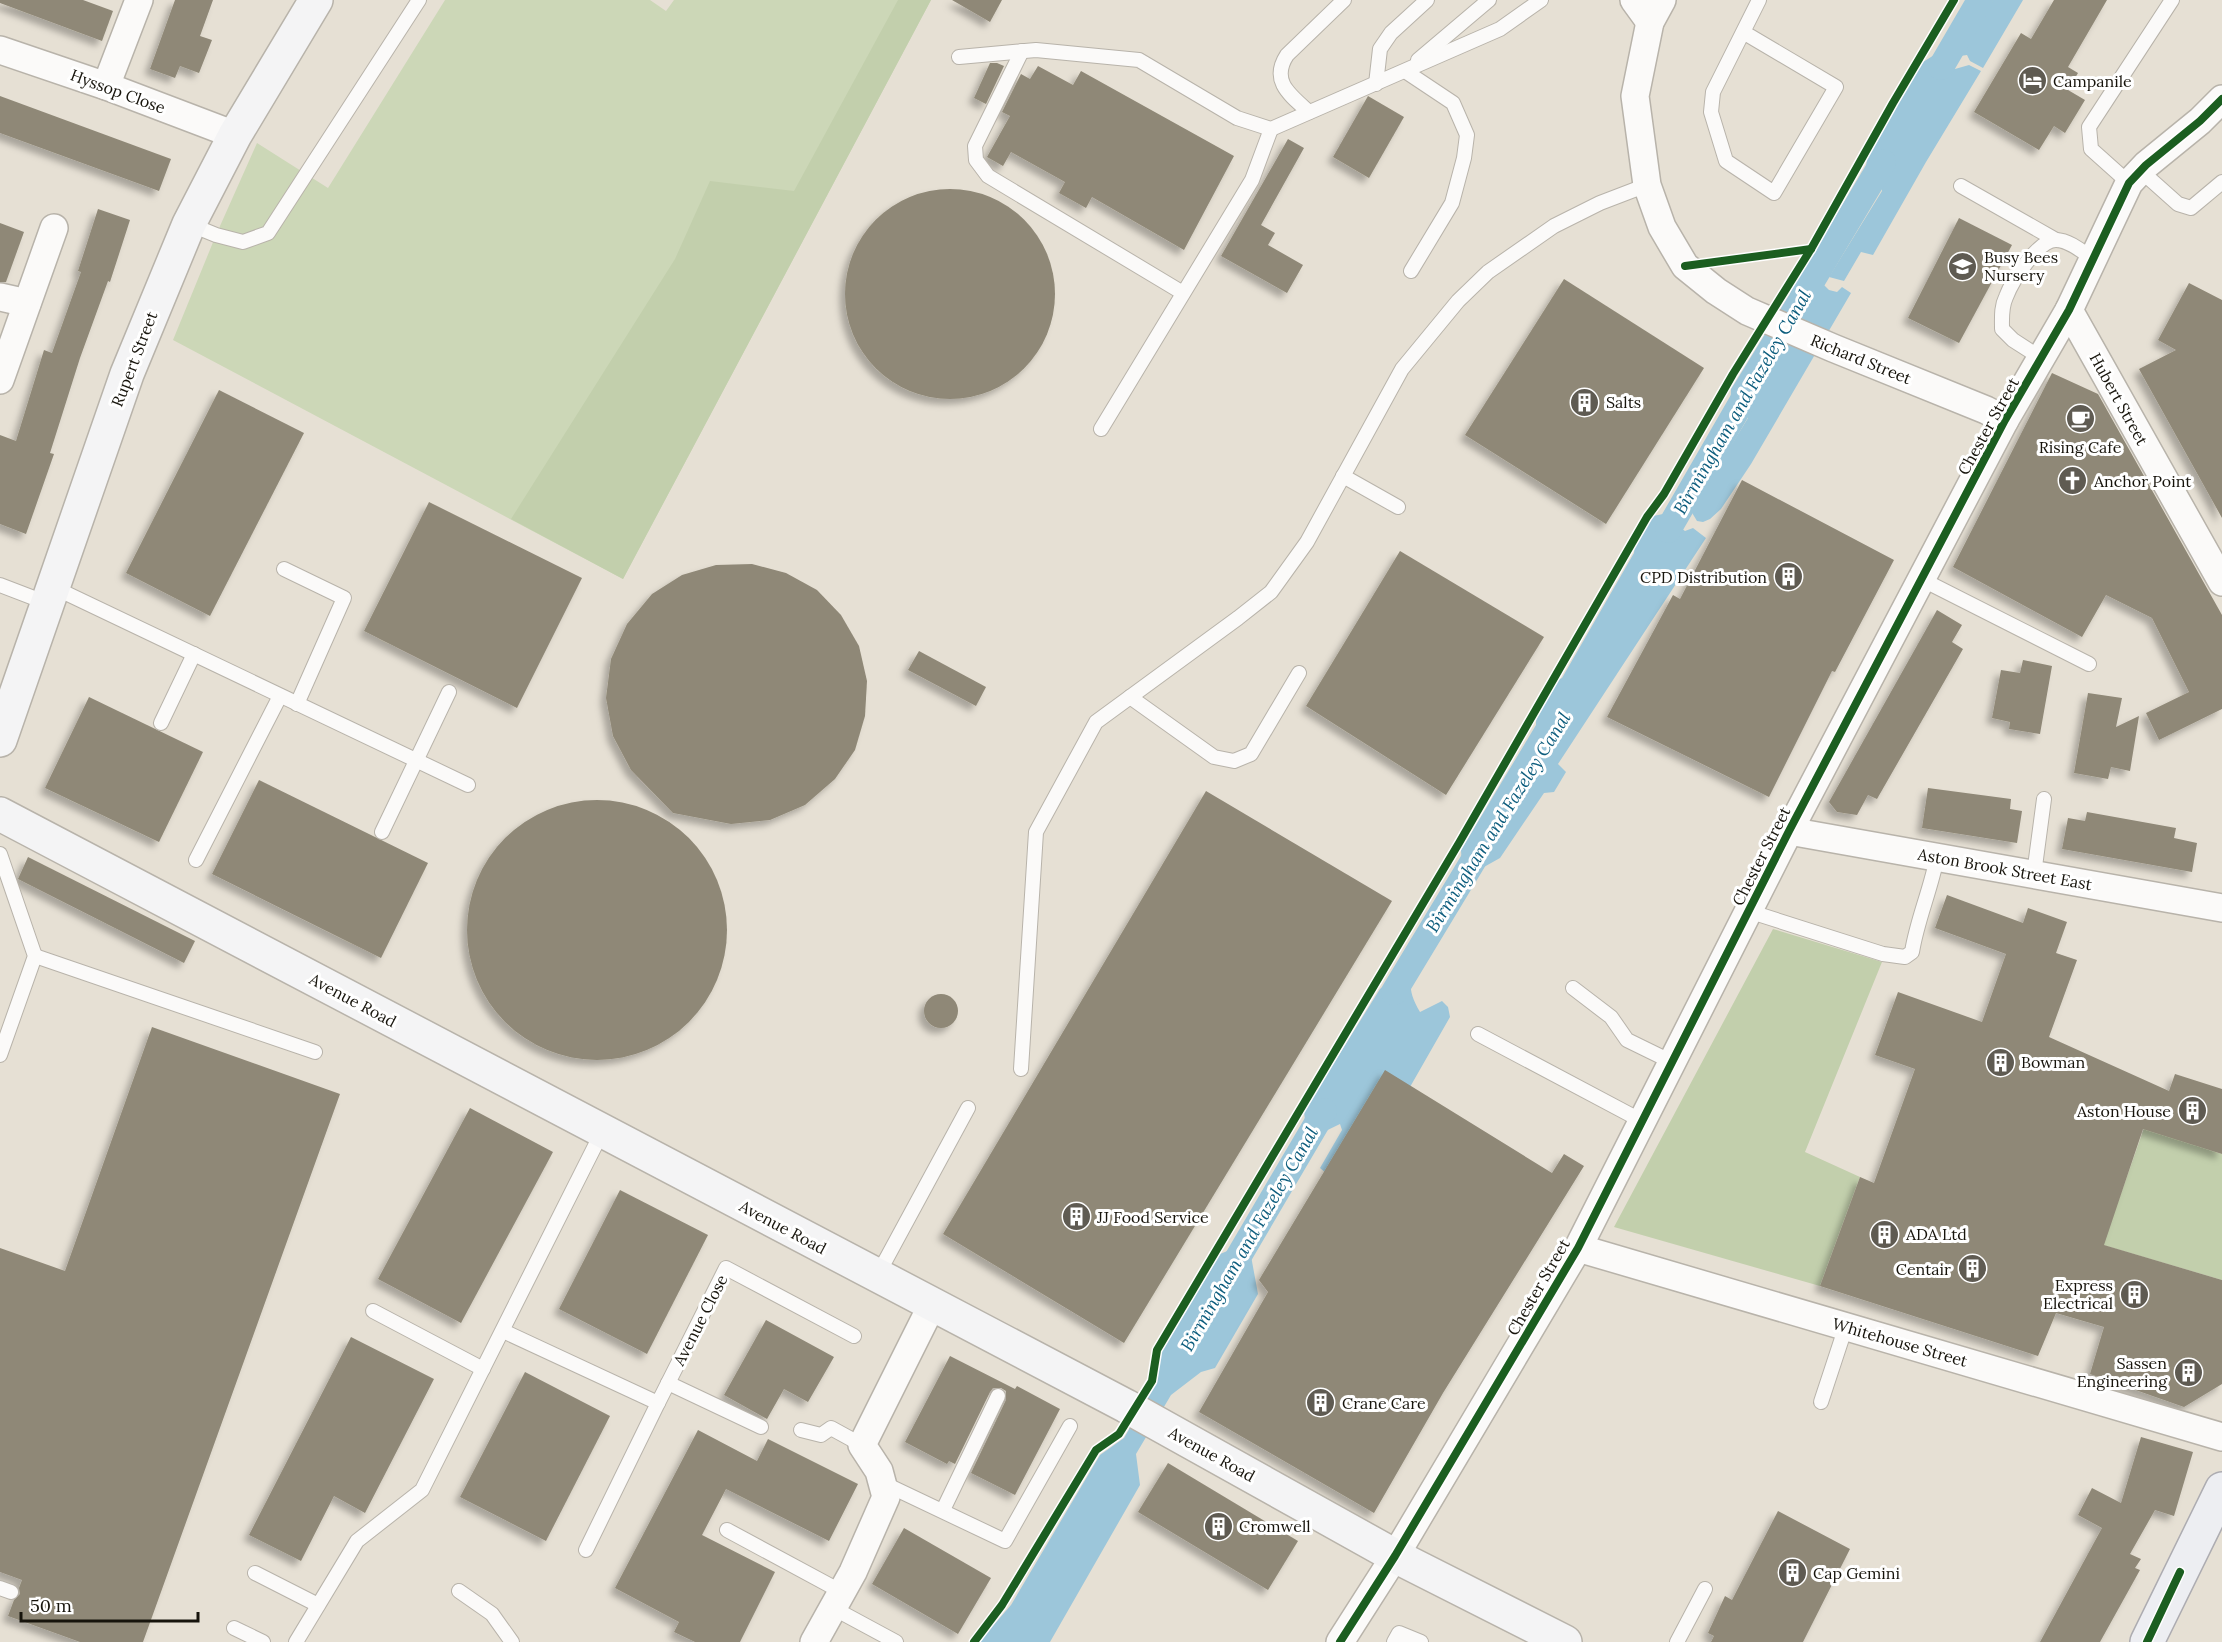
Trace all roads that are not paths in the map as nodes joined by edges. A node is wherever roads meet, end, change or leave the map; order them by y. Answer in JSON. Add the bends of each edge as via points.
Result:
{"nodes":[{"id":1,"x":139,"y":0,"type":"edge"},
{"id":2,"x":316,"y":0,"type":"edge"},
{"id":3,"x":418,"y":0,"type":"edge"},
{"id":4,"x":1344,"y":0,"type":"edge"},
{"id":5,"x":1427,"y":0,"type":"edge"},
{"id":6,"x":1489,"y":0,"type":"edge"},
{"id":7,"x":1541,"y":0,"type":"edge"},
{"id":8,"x":1759,"y":0,"type":"edge"},
{"id":9,"x":2172,"y":0,"type":"edge"},
{"id":10,"x":1649,"y":7,"type":"edge"},
{"id":11,"x":1743,"y":32,"type":"junction"},
{"id":12,"x":0,"y":50,"type":"edge"},
{"id":13,"x":1022,"y":51,"type":"junction"},
{"id":14,"x":959,"y":57,"type":"dead end"},
{"id":15,"x":1405,"y":71,"type":"junction"},
{"id":16,"x":1376,"y":84,"type":"junction"},
{"id":17,"x":106,"y":86,"type":"junction"},
{"id":18,"x":2222,"y":99,"type":"edge"},
{"id":19,"x":1309,"y":112,"type":"junction"},
{"id":20,"x":1270,"y":129,"type":"junction"},
{"id":21,"x":235,"y":135,"type":"junction"},
{"id":22,"x":2135,"y":177,"type":"junction"},
{"id":23,"x":2222,"y":182,"type":"edge"},
{"id":24,"x":1647,"y":185,"type":"junction"},
{"id":25,"x":1961,"y":186,"type":"dead end"},
{"id":26,"x":189,"y":224,"type":"junction"},
{"id":27,"x":54,"y":228,"type":"dead end"},
{"id":28,"x":2056,"y":240,"type":"junction"},
{"id":29,"x":2093,"y":259,"type":"junction"},
{"id":30,"x":1411,"y":271,"type":"dead end"},
{"id":31,"x":1183,"y":293,"type":"junction"},
{"id":32,"x":0,"y":297,"type":"edge"},
{"id":33,"x":27,"y":303,"type":"junction"},
{"id":34,"x":2069,"y":310,"type":"junction"},
{"id":35,"x":2041,"y":358,"type":"junction"},
{"id":36,"x":0,"y":380,"type":"edge"},
{"id":37,"x":2005,"y":420,"type":"junction"},
{"id":38,"x":1101,"y":429,"type":"dead end"},
{"id":39,"x":1343,"y":476,"type":"junction"},
{"id":40,"x":1398,"y":507,"type":"dead end"},
{"id":41,"x":284,"y":569,"type":"dead end"},
{"id":42,"x":1921,"y":579,"type":"junction"},
{"id":43,"x":2222,"y":582,"type":"edge"},
{"id":44,"x":0,"y":585,"type":"edge"},
{"id":45,"x":50,"y":595,"type":"junction"},
{"id":46,"x":194,"y":654,"type":"junction"},
{"id":47,"x":2089,"y":664,"type":"dead end"},
{"id":48,"x":1299,"y":674,"type":"dead end"},
{"id":49,"x":449,"y":692,"type":"dead end"},
{"id":50,"x":280,"y":696,"type":"junction"},
{"id":51,"x":1130,"y":697,"type":"junction"},
{"id":52,"x":297,"y":704,"type":"junction"},
{"id":53,"x":160,"y":723,"type":"dead end"},
{"id":54,"x":0,"y":740,"type":"edge"},
{"id":55,"x":416,"y":761,"type":"junction"},
{"id":56,"x":468,"y":785,"type":"dead end"},
{"id":57,"x":2044,"y":799,"type":"dead end"},
{"id":58,"x":0,"y":814,"type":"edge"},
{"id":59,"x":1789,"y":831,"type":"junction"},
{"id":60,"x":382,"y":832,"type":"dead end"},
{"id":61,"x":0,"y":854,"type":"edge"},
{"id":62,"x":1937,"y":857,"type":"junction"},
{"id":63,"x":196,"y":860,"type":"dead end"},
{"id":64,"x":2034,"y":874,"type":"junction"},
{"id":65,"x":2222,"y":908,"type":"edge"},
{"id":66,"x":1748,"y":911,"type":"junction"},
{"id":67,"x":35,"y":956,"type":"junction"},
{"id":68,"x":1573,"y":988,"type":"dead end"},
{"id":69,"x":1478,"y":1034,"type":"dead end"},
{"id":70,"x":315,"y":1052,"type":"dead end"},
{"id":71,"x":0,"y":1055,"type":"edge"},
{"id":72,"x":1672,"y":1062,"type":"junction"},
{"id":73,"x":1021,"y":1069,"type":"dead end"},
{"id":74,"x":968,"y":1108,"type":"dead end"},
{"id":75,"x":1642,"y":1121,"type":"junction"},
{"id":76,"x":602,"y":1132,"type":"junction"},
{"id":77,"x":1578,"y":1248,"type":"junction"},
{"id":78,"x":877,"y":1276,"type":"junction"},
{"id":79,"x":932,"y":1305,"type":"junction"},
{"id":80,"x":373,"y":1311,"type":"dead end"},
{"id":81,"x":1845,"y":1326,"type":"junction"},
{"id":82,"x":503,"y":1331,"type":"junction"},
{"id":83,"x":854,"y":1336,"type":"dead end"},
{"id":84,"x":483,"y":1369,"type":"junction"},
{"id":85,"x":668,"y":1383,"type":"junction"},
{"id":86,"x":998,"y":1396,"type":"dead end"},
{"id":87,"x":1821,"y":1402,"type":"dead end"},
{"id":88,"x":658,"y":1403,"type":"junction"},
{"id":89,"x":1070,"y":1426,"type":"dead end"},
{"id":90,"x":761,"y":1427,"type":"dead end"},
{"id":91,"x":801,"y":1430,"type":"dead end"},
{"id":92,"x":2222,"y":1437,"type":"edge"},
{"id":93,"x":862,"y":1445,"type":"junction"},
{"id":94,"x":883,"y":1483,"type":"junction"},
{"id":95,"x":2222,"y":1488,"type":"edge"},
{"id":96,"x":942,"y":1510,"type":"junction"},
{"id":97,"x":727,"y":1530,"type":"dead end"},
{"id":98,"x":586,"y":1550,"type":"dead end"},
{"id":99,"x":1395,"y":1556,"type":"junction"},
{"id":100,"x":255,"y":1573,"type":"dead end"},
{"id":101,"x":1705,"y":1589,"type":"dead end"},
{"id":102,"x":459,"y":1591,"type":"dead end"},
{"id":103,"x":837,"y":1600,"type":"junction"},
{"id":104,"x":318,"y":1605,"type":"junction"},
{"id":105,"x":234,"y":1628,"type":"dead end"},
{"id":106,"x":263,"y":1642,"type":"edge"},
{"id":107,"x":296,"y":1642,"type":"edge"},
{"id":108,"x":512,"y":1642,"type":"edge"},
{"id":109,"x":814,"y":1642,"type":"edge"},
{"id":110,"x":896,"y":1642,"type":"edge"},
{"id":111,"x":1340,"y":1642,"type":"edge"},
{"id":112,"x":1395,"y":1642,"type":"edge"},
{"id":113,"x":1421,"y":1642,"type":"edge"},
{"id":114,"x":1562,"y":1642,"type":"edge"},
{"id":115,"x":1677,"y":1642,"type":"edge"},
{"id":116,"x":2147,"y":1642,"type":"edge"}],
"edges":[{"from":1,"to":17,"type":"street"},
{"from":2,"to":21,"type":"street","name":"Rupert Street"},
{"from":3,"to":26,"type":"lane","via":[[268,233],[243,242]]},
{"from":4,"to":19,"type":"lane","via":[[1280,66],[1280,79],[1288,93]]},
{"from":5,"to":16,"type":"lane","via":[[1391,33],[1380,50]]},
{"from":6,"to":15,"type":"lane"},
{"from":7,"to":15,"type":"lane","via":[[1500,29]]},
{"from":8,"to":11,"type":"lane"},
{"from":9,"to":22,"type":"lane","via":[[2089,127],[2091,149]]},
{"from":10,"to":24,"type":"street","name":"Richard Street","via":[[1635,96]]},
{"from":11,"to":11,"type":"lane","via":[[1713,92],[1711,112],[1726,161],[1774,193],[1836,87]]},
{"from":12,"to":17,"type":"street","name":"Hyssop Close"},
{"from":13,"to":14,"type":"lane"},
{"from":13,"to":20,"type":"lane","via":[[1139,60],[1237,118]]},
{"from":13,"to":31,"type":"lane","via":[[975,146],[976,160],[988,176]]},
{"from":15,"to":16,"type":"lane"},
{"from":15,"to":30,"type":"lane","via":[[1453,103],[1467,135],[1452,203]]},
{"from":16,"to":19,"type":"lane"},
{"from":17,"to":21,"type":"street","name":"Hyssop Close"},
{"from":18,"to":22,"type":"street","name":"Chester Street"},
{"from":19,"to":20,"type":"lane"},
{"from":20,"to":31,"type":"lane","via":[[1252,180]]},
{"from":21,"to":26,"type":"street","name":"Rupert Street"},
{"from":22,"to":23,"type":"lane","via":[[2191,208]]},
{"from":22,"to":29,"type":"street","name":"Chester Street"},
{"from":24,"to":37,"type":"street","name":"Richard Street","via":[[1662,227],[1686,266],[1716,291],[1748,310],[1833,348]]},
{"from":24,"to":39,"type":"lane","via":[[1554,226],[1488,272],[1402,369]]},
{"from":25,"to":28,"type":"lane"},
{"from":26,"to":45,"type":"street","name":"Rupert Street","via":[[127,374]]},
{"from":27,"to":33,"type":"street"},
{"from":28,"to":29,"type":"lane"},
{"from":28,"to":35,"type":"lane","via":[[2042,244],[2028,260],[2001,312],[2002,329]]},
{"from":29,"to":34,"type":"street","name":"Chester Street"},
{"from":31,"to":38,"type":"lane"},
{"from":32,"to":33,"type":"street"},
{"from":33,"to":36,"type":"street"},
{"from":34,"to":35,"type":"street","name":"Chester Street"},
{"from":34,"to":43,"type":"street","name":"Hubert Street"},
{"from":35,"to":37,"type":"street","name":"Chester Street"},
{"from":37,"to":42,"type":"street","name":"Chester Street"},
{"from":39,"to":40,"type":"lane"},
{"from":39,"to":51,"type":"lane","via":[[1307,542],[1271,592]]},
{"from":41,"to":52,"type":"lane","via":[[344,598]]},
{"from":42,"to":47,"type":"lane"},
{"from":42,"to":59,"type":"street","name":"Chester Street"},
{"from":44,"to":45,"type":"lane"},
{"from":45,"to":46,"type":"lane"},
{"from":45,"to":54,"type":"street","name":"Rupert Street"},
{"from":46,"to":50,"type":"lane"},
{"from":46,"to":53,"type":"lane"},
{"from":48,"to":51,"type":"lane","via":[[1251,754],[1234,761],[1214,757]]},
{"from":49,"to":55,"type":"lane"},
{"from":50,"to":52,"type":"lane"},
{"from":50,"to":63,"type":"lane"},
{"from":51,"to":73,"type":"lane","via":[[1096,722],[1036,832]]},
{"from":52,"to":55,"type":"lane"},
{"from":55,"to":56,"type":"lane"},
{"from":55,"to":60,"type":"lane"},
{"from":57,"to":64,"type":"lane"},
{"from":58,"to":76,"type":"street","name":"Avenue Road"},
{"from":59,"to":62,"type":"street","name":"Aston Brook Street East"},
{"from":59,"to":66,"type":"street","name":"Chester Street"},
{"from":61,"to":67,"type":"lane"},
{"from":62,"to":64,"type":"street","name":"Aston Brook Street East"},
{"from":62,"to":66,"type":"lane","via":[[1912,952],[1905,957],[1873,951]]},
{"from":64,"to":65,"type":"street","name":"Aston Brook Street East"},
{"from":66,"to":72,"type":"street","name":"Chester Street"},
{"from":67,"to":70,"type":"lane"},
{"from":67,"to":71,"type":"lane"},
{"from":68,"to":72,"type":"lane","via":[[1611,1017],[1627,1040]]},
{"from":69,"to":75,"type":"lane"},
{"from":72,"to":75,"type":"street","name":"Chester Street"},
{"from":74,"to":78,"type":"lane"},
{"from":75,"to":77,"type":"street","name":"Chester Street"},
{"from":76,"to":78,"type":"street","name":"Avenue Road"},
{"from":76,"to":82,"type":"lane"},
{"from":77,"to":81,"type":"street","name":"Whitehouse Street"},
{"from":77,"to":99,"type":"street","name":"Chester Street"},
{"from":78,"to":79,"type":"street","name":"Avenue Road"},
{"from":79,"to":93,"type":"street"},
{"from":79,"to":99,"type":"street","name":"Avenue Road","via":[[1126,1406]]},
{"from":80,"to":84,"type":"lane"},
{"from":81,"to":87,"type":"lane"},
{"from":81,"to":92,"type":"street","name":"Whitehouse Street"},
{"from":82,"to":84,"type":"lane"},
{"from":82,"to":88,"type":"lane"},
{"from":83,"to":85,"type":"lane","name":"Avenue Close","via":[[726,1268]]},
{"from":84,"to":104,"type":"lane","via":[[422,1490],[357,1540]]},
{"from":85,"to":88,"type":"lane","name":"Avenue Close"},
{"from":85,"to":90,"type":"lane"},
{"from":86,"to":96,"type":"lane"},
{"from":88,"to":98,"type":"lane","name":"Avenue Close"},
{"from":89,"to":96,"type":"lane","via":[[1005,1541]]},
{"from":91,"to":93,"type":"lane","via":[[820,1435],[831,1428]]},
{"from":93,"to":94,"type":"street"},
{"from":94,"to":96,"type":"lane"},
{"from":94,"to":103,"type":"street","via":[[886,1497]]},
{"from":95,"to":116,"type":"main road"},
{"from":97,"to":103,"type":"lane"},
{"from":99,"to":111,"type":"street","name":"Chester Street"},
{"from":99,"to":114,"type":"street","name":"Avenue Road"},
{"from":100,"to":104,"type":"lane"},
{"from":101,"to":115,"type":"lane"},
{"from":102,"to":108,"type":"lane","via":[[492,1614]]},
{"from":103,"to":109,"type":"street"},
{"from":103,"to":110,"type":"lane"},
{"from":104,"to":107,"type":"lane"},
{"from":105,"to":106,"type":"lane"},
{"from":112,"to":113,"type":"lane","via":[[1399,1633]]}]}
